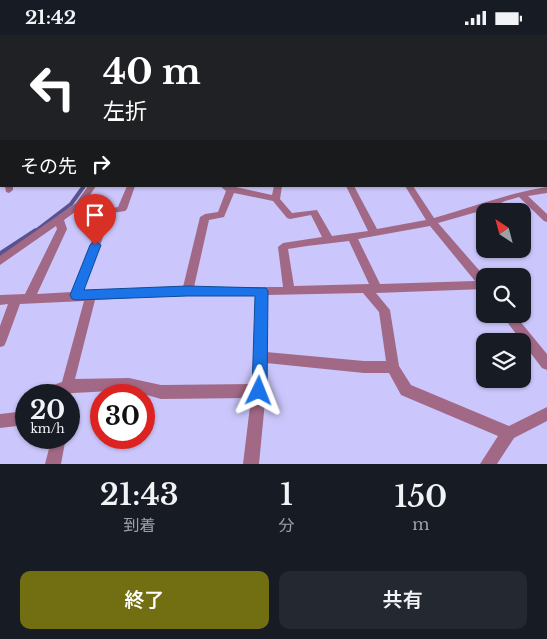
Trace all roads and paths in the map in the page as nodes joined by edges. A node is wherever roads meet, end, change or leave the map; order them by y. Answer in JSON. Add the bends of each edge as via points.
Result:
{"nodes":[{"id":1,"x":91,"y":187,"type":"edge"},
{"id":2,"x":131,"y":187,"type":"edge"},
{"id":3,"x":278,"y":187,"type":"edge"},
{"id":4,"x":351,"y":187,"type":"edge"},
{"id":5,"x":410,"y":187,"type":"edge"},
{"id":6,"x":228,"y":188,"type":"edge"},
{"id":7,"x":547,"y":190,"type":"edge"},
{"id":8,"x":521,"y":193,"type":"junction"},
{"id":9,"x":276,"y":199,"type":"junction"},
{"id":10,"x":547,"y":219,"type":"edge"},
{"id":11,"x":59,"y":220,"type":"junction"},
{"id":12,"x":432,"y":222,"type":"junction"},
{"id":13,"x":374,"y":232,"type":"junction"},
{"id":14,"x":352,"y":237,"type":"junction"},
{"id":15,"x":328,"y":240,"type":"junction"},
{"id":16,"x":0,"y":261,"type":"edge"},
{"id":17,"x":476,"y":274,"type":"edge"},
{"id":18,"x":476,"y":285,"type":"edge"},
{"id":19,"x":371,"y":288,"type":"junction"},
{"id":20,"x":187,"y":291,"type":"junction"},
{"id":21,"x":262,"y":291,"type":"junction"},
{"id":22,"x":289,"y":291,"type":"junction"},
{"id":23,"x":91,"y":294,"type":"junction"},
{"id":24,"x":76,"y":295,"type":"junction"},
{"id":25,"x":22,"y":299,"type":"junction"},
{"id":26,"x":0,"y":300,"type":"edge"},
{"id":27,"x":514,"y":323,"type":"edge"},
{"id":28,"x":0,"y":342,"type":"edge"},
{"id":29,"x":260,"y":357,"type":"junction"},
{"id":30,"x":547,"y":364,"type":"edge"},
{"id":31,"x":393,"y":367,"type":"junction"},
{"id":32,"x":68,"y":384,"type":"edge"},
{"id":33,"x":80,"y":386,"type":"edge"},
{"id":34,"x":259,"y":391,"type":"junction"},
{"id":35,"x":547,"y":414,"type":"edge"},
{"id":36,"x":15,"y":419,"type":"edge"},
{"id":37,"x":0,"y":421,"type":"edge"},
{"id":38,"x":509,"y":433,"type":"junction"},
{"id":39,"x":56,"y":449,"type":"edge"},
{"id":40,"x":53,"y":464,"type":"edge"},
{"id":41,"x":251,"y":464,"type":"edge"},
{"id":42,"x":488,"y":464,"type":"edge"}],
"edges":[{"from":1,"to":11,"type":"street","via":[[79,205]]},
{"from":2,"to":24,"type":"street","via":[[122,209],[108,211]]},
{"from":3,"to":9,"type":"street"},
{"from":4,"to":13,"type":"street"},
{"from":5,"to":12,"type":"street"},
{"from":6,"to":9,"type":"street"},
{"from":6,"to":20,"type":"street","via":[[221,215],[205,217]]},
{"from":7,"to":8,"type":"street"},
{"from":8,"to":10,"type":"street"},
{"from":8,"to":12,"type":"street"},
{"from":9,"to":15,"type":"street","via":[[290,216],[314,212]]},
{"from":11,"to":16,"type":"street"},
{"from":11,"to":25,"type":"street","via":[[62,229]]},
{"from":12,"to":13,"type":"street"},
{"from":12,"to":17,"type":"street"},
{"from":13,"to":14,"type":"street"},
{"from":14,"to":15,"type":"street"},
{"from":14,"to":19,"type":"street"},
{"from":15,"to":22,"type":"street","via":[[283,247]]},
{"from":18,"to":19,"type":"street"},
{"from":19,"to":22,"type":"street"},
{"from":19,"to":31,"type":"street","via":[[384,310]]},
{"from":20,"to":21,"type":"street"},
{"from":20,"to":23,"type":"street"},
{"from":21,"to":22,"type":"street"},
{"from":21,"to":29,"type":"street"},
{"from":23,"to":24,"type":"street"},
{"from":23,"to":32,"type":"street"},
{"from":24,"to":25,"type":"street"},
{"from":25,"to":26,"type":"street"},
{"from":25,"to":28,"type":"street"},
{"from":27,"to":30,"type":"street"},
{"from":29,"to":31,"type":"street"},
{"from":29,"to":34,"type":"street"},
{"from":31,"to":38,"type":"street","via":[[406,390]]},
{"from":33,"to":34,"type":"street","via":[[129,384],[162,392]]},
{"from":34,"to":41,"type":"street"},
{"from":35,"to":38,"type":"street"},
{"from":36,"to":37,"type":"street"},
{"from":38,"to":42,"type":"street"},
{"from":39,"to":40,"type":"street"}]}
